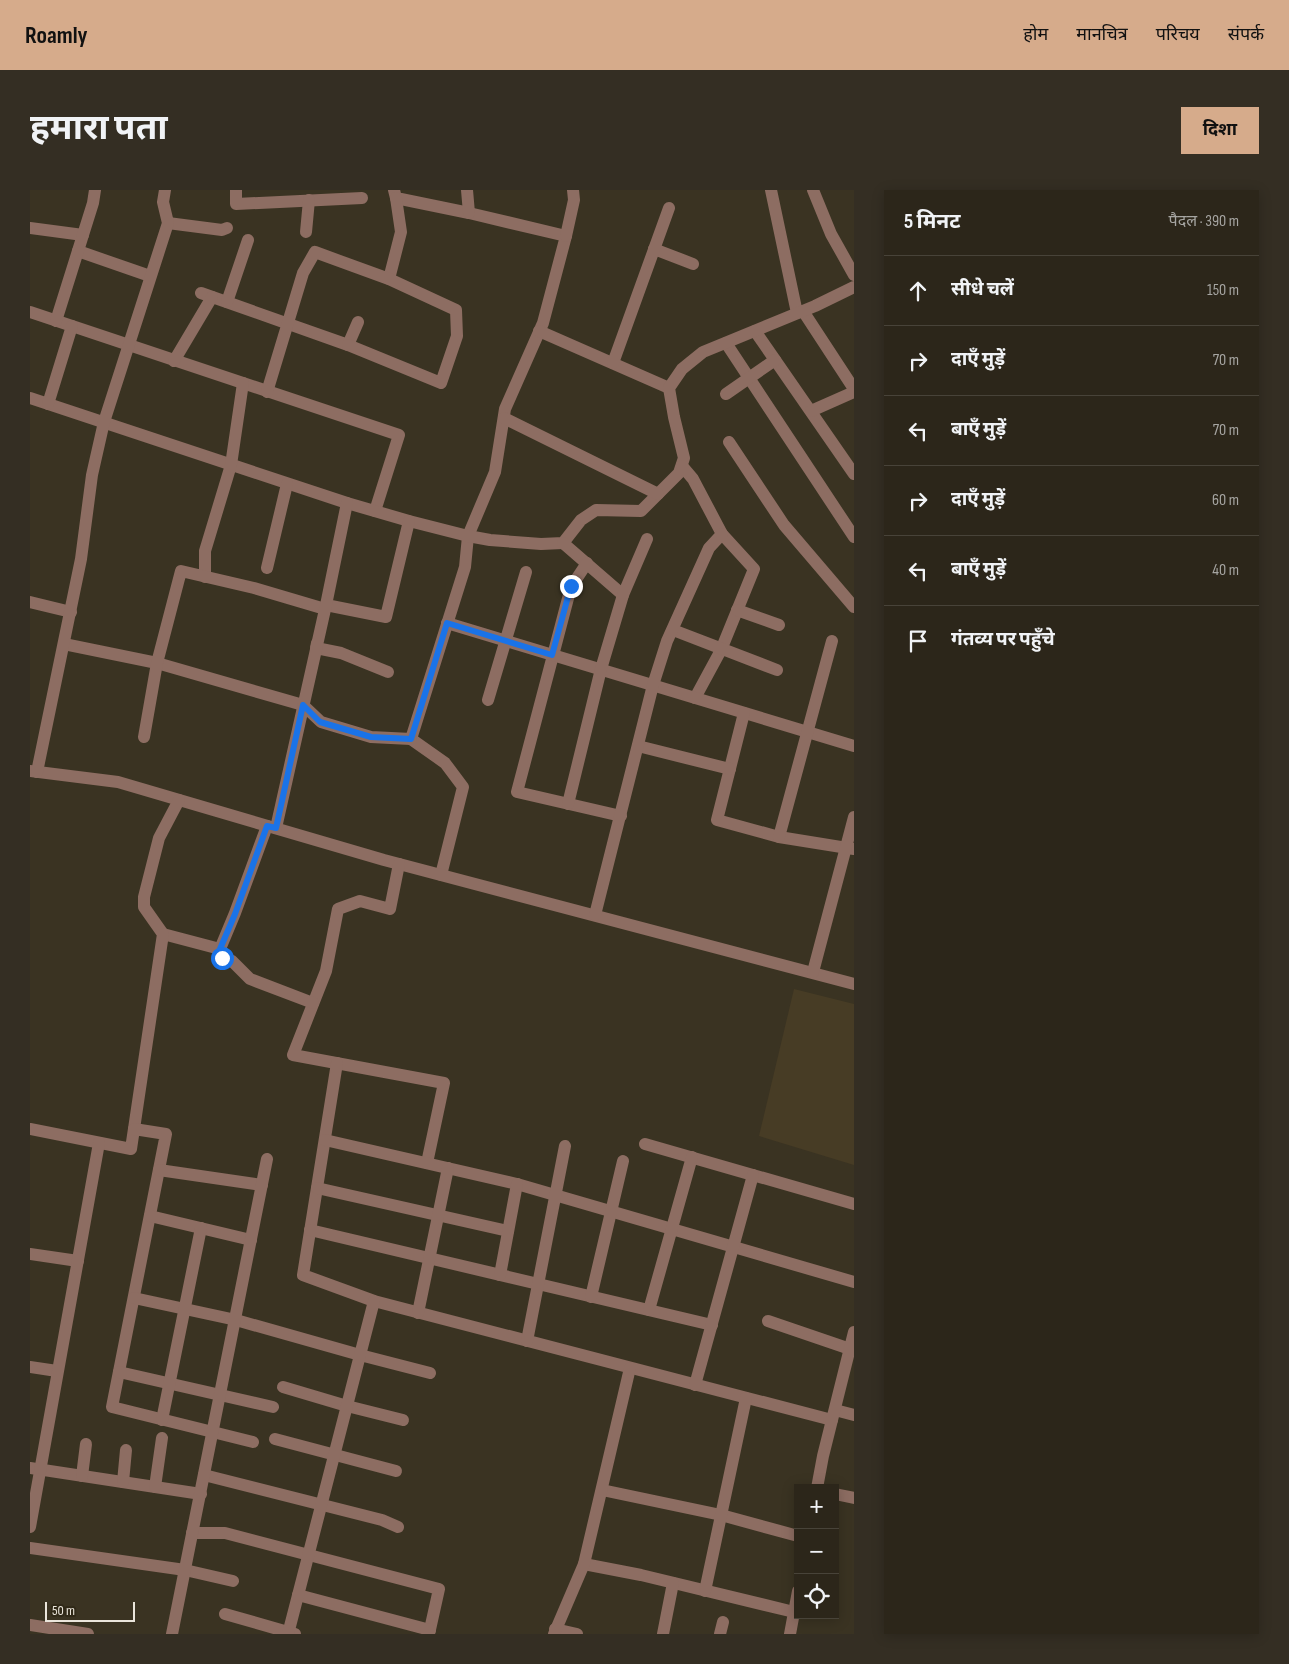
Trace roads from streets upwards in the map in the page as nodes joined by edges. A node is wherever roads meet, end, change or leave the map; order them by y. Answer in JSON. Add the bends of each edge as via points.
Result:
{"nodes":[{"id":1,"x":95,"y":190,"type":"edge"},
{"id":2,"x":165,"y":190,"type":"edge"},
{"id":3,"x":236,"y":190,"type":"edge"},
{"id":4,"x":467,"y":190,"type":"edge"},
{"id":5,"x":573,"y":190,"type":"edge"},
{"id":6,"x":771,"y":190,"type":"edge"},
{"id":7,"x":813,"y":190,"type":"edge"},
{"id":8,"x":395,"y":194,"type":"edge"},
{"id":9,"x":362,"y":198,"type":"dead end"},
{"id":10,"x":309,"y":200,"type":"junction"},
{"id":11,"x":669,"y":208,"type":"dead end"},
{"id":12,"x":469,"y":212,"type":"junction"},
{"id":13,"x":168,"y":223,"type":"junction"},
{"id":14,"x":30,"y":228,"type":"edge"},
{"id":15,"x":227,"y":228,"type":"dead end"},
{"id":16,"x":306,"y":232,"type":"dead end"},
{"id":17,"x":83,"y":235,"type":"junction"},
{"id":18,"x":566,"y":236,"type":"junction"},
{"id":19,"x":248,"y":240,"type":"dead end"},
{"id":20,"x":654,"y":249,"type":"junction"},
{"id":21,"x":78,"y":251,"type":"junction"},
{"id":22,"x":693,"y":264,"type":"dead end"},
{"id":23,"x":854,"y":275,"type":"edge"},
{"id":24,"x":150,"y":276,"type":"junction"},
{"id":25,"x":389,"y":279,"type":"junction"},
{"id":26,"x":854,"y":287,"type":"edge"},
{"id":27,"x":227,"y":302,"type":"junction"},
{"id":28,"x":30,"y":312,"type":"edge"},
{"id":29,"x":800,"y":312,"type":"junction"},
{"id":30,"x":56,"y":321,"type":"junction"},
{"id":31,"x":358,"y":322,"type":"dead end"},
{"id":32,"x":288,"y":324,"type":"junction"},
{"id":33,"x":72,"y":326,"type":"junction"},
{"id":34,"x":539,"y":331,"type":"junction"},
{"id":35,"x":754,"y":331,"type":"junction"},
{"id":36,"x":726,"y":343,"type":"junction"},
{"id":37,"x":128,"y":345,"type":"junction"},
{"id":38,"x":348,"y":345,"type":"junction"},
{"id":39,"x":775,"y":360,"type":"junction"},
{"id":40,"x":174,"y":361,"type":"junction"},
{"id":41,"x":612,"y":364,"type":"junction"},
{"id":42,"x":749,"y":378,"type":"junction"},
{"id":43,"x":243,"y":384,"type":"junction"},
{"id":44,"x":670,"y":388,"type":"junction"},
{"id":45,"x":854,"y":390,"type":"edge"},
{"id":46,"x":268,"y":392,"type":"junction"},
{"id":47,"x":726,"y":394,"type":"dead end"},
{"id":48,"x":30,"y":398,"type":"edge"},
{"id":49,"x":48,"y":404,"type":"junction"},
{"id":50,"x":810,"y":411,"type":"junction"},
{"id":51,"x":504,"y":418,"type":"junction"},
{"id":52,"x":104,"y":422,"type":"junction"},
{"id":53,"x":729,"y":442,"type":"dead end"},
{"id":54,"x":231,"y":465,"type":"junction"},
{"id":55,"x":682,"y":466,"type":"junction"},
{"id":56,"x":854,"y":474,"type":"edge"},
{"id":57,"x":287,"y":484,"type":"junction"},
{"id":58,"x":658,"y":494,"type":"junction"},
{"id":59,"x":346,"y":503,"type":"junction"},
{"id":60,"x":374,"y":511,"type":"junction"},
{"id":61,"x":409,"y":521,"type":"junction"},
{"id":62,"x":722,"y":534,"type":"junction"},
{"id":63,"x":468,"y":536,"type":"junction"},
{"id":64,"x":854,"y":537,"type":"edge"},
{"id":65,"x":647,"y":539,"type":"dead end"},
{"id":66,"x":563,"y":543,"type":"junction"},
{"id":67,"x":587,"y":563,"type":"junction"},
{"id":68,"x":267,"y":568,"type":"dead end"},
{"id":69,"x":526,"y":572,"type":"dead end"},
{"id":70,"x":204,"y":576,"type":"junction"},
{"id":71,"x":623,"y":595,"type":"junction"},
{"id":72,"x":30,"y":602,"type":"edge"},
{"id":73,"x":325,"y":607,"type":"junction"},
{"id":74,"x":854,"y":607,"type":"edge"},
{"id":75,"x":737,"y":610,"type":"junction"},
{"id":76,"x":70,"y":612,"type":"junction"},
{"id":77,"x":447,"y":623,"type":"junction"},
{"id":78,"x":779,"y":625,"type":"dead end"},
{"id":79,"x":673,"y":630,"type":"junction"},
{"id":80,"x":505,"y":640,"type":"junction"},
{"id":81,"x":832,"y":641,"type":"dead end"},
{"id":82,"x":317,"y":643,"type":"junction"},
{"id":83,"x":64,"y":644,"type":"junction"},
{"id":84,"x":721,"y":650,"type":"junction"},
{"id":85,"x":552,"y":655,"type":"junction"},
{"id":86,"x":157,"y":663,"type":"junction"},
{"id":87,"x":601,"y":670,"type":"junction"},
{"id":88,"x":777,"y":670,"type":"dead end"},
{"id":89,"x":388,"y":672,"type":"dead end"},
{"id":90,"x":653,"y":685,"type":"junction"},
{"id":91,"x":695,"y":698,"type":"junction"},
{"id":92,"x":488,"y":700,"type":"dead end"},
{"id":93,"x":303,"y":705,"type":"junction"},
{"id":94,"x":744,"y":713,"type":"junction"},
{"id":95,"x":808,"y":732,"type":"junction"},
{"id":96,"x":144,"y":738,"type":"dead end"},
{"id":97,"x":411,"y":739,"type":"junction"},
{"id":98,"x":638,"y":746,"type":"junction"},
{"id":99,"x":854,"y":746,"type":"edge"},
{"id":100,"x":730,"y":769,"type":"junction"},
{"id":101,"x":34,"y":771,"type":"edge"},
{"id":102,"x":179,"y":800,"type":"junction"},
{"id":103,"x":568,"y":804,"type":"junction"},
{"id":104,"x":620,"y":816,"type":"junction"},
{"id":105,"x":854,"y":817,"type":"edge"},
{"id":106,"x":271,"y":827,"type":"junction"},
{"id":107,"x":779,"y":837,"type":"junction"},
{"id":108,"x":850,"y":848,"type":"edge"},
{"id":109,"x":400,"y":864,"type":"junction"},
{"id":110,"x":441,"y":875,"type":"junction"},
{"id":111,"x":595,"y":915,"type":"junction"},
{"id":112,"x":164,"y":934,"type":"junction"},
{"id":113,"x":220,"y":949,"type":"junction"},
{"id":114,"x":813,"y":972,"type":"junction"},
{"id":115,"x":854,"y":984,"type":"edge"},
{"id":116,"x":313,"y":1003,"type":"junction"},
{"id":117,"x":337,"y":1063,"type":"junction"},
{"id":118,"x":30,"y":1129,"type":"edge"},
{"id":119,"x":134,"y":1129,"type":"junction"},
{"id":120,"x":325,"y":1140,"type":"junction"},
{"id":121,"x":99,"y":1143,"type":"junction"},
{"id":122,"x":646,"y":1144,"type":"dead end"},
{"id":123,"x":565,"y":1146,"type":"dead end"},
{"id":124,"x":692,"y":1157,"type":"junction"},
{"id":125,"x":267,"y":1159,"type":"dead end"},
{"id":126,"x":623,"y":1161,"type":"dead end"},
{"id":127,"x":428,"y":1163,"type":"junction"},
{"id":128,"x":448,"y":1168,"type":"junction"},
{"id":129,"x":159,"y":1170,"type":"junction"},
{"id":130,"x":752,"y":1175,"type":"junction"},
{"id":131,"x":517,"y":1184,"type":"junction"},
{"id":132,"x":262,"y":1185,"type":"junction"},
{"id":133,"x":317,"y":1188,"type":"junction"},
{"id":134,"x":556,"y":1196,"type":"junction"},
{"id":135,"x":854,"y":1204,"type":"edge"},
{"id":136,"x":611,"y":1212,"type":"junction"},
{"id":137,"x":438,"y":1215,"type":"junction"},
{"id":138,"x":150,"y":1216,"type":"junction"},
{"id":139,"x":201,"y":1228,"type":"junction"},
{"id":140,"x":672,"y":1229,"type":"junction"},
{"id":141,"x":310,"y":1230,"type":"junction"},
{"id":142,"x":508,"y":1231,"type":"junction"},
{"id":143,"x":251,"y":1240,"type":"junction"},
{"id":144,"x":733,"y":1247,"type":"junction"},
{"id":145,"x":30,"y":1254,"type":"edge"},
{"id":146,"x":429,"y":1258,"type":"junction"},
{"id":147,"x":78,"y":1260,"type":"junction"},
{"id":148,"x":500,"y":1275,"type":"junction"},
{"id":149,"x":854,"y":1282,"type":"edge"},
{"id":150,"x":539,"y":1284,"type":"junction"},
{"id":151,"x":591,"y":1296,"type":"junction"},
{"id":152,"x":134,"y":1298,"type":"junction"},
{"id":153,"x":374,"y":1301,"type":"junction"},
{"id":154,"x":186,"y":1309,"type":"junction"},
{"id":155,"x":649,"y":1310,"type":"junction"},
{"id":156,"x":418,"y":1313,"type":"junction"},
{"id":157,"x":236,"y":1320,"type":"junction"},
{"id":158,"x":768,"y":1321,"type":"dead end"},
{"id":159,"x":712,"y":1325,"type":"junction"},
{"id":160,"x":854,"y":1332,"type":"edge"},
{"id":161,"x":527,"y":1341,"type":"junction"},
{"id":162,"x":850,"y":1349,"type":"junction"},
{"id":163,"x":360,"y":1355,"type":"junction"},
{"id":164,"x":30,"y":1367,"type":"edge"},
{"id":165,"x":630,"y":1368,"type":"junction"},
{"id":166,"x":57,"y":1371,"type":"junction"},
{"id":167,"x":119,"y":1372,"type":"junction"},
{"id":168,"x":430,"y":1373,"type":"dead end"},
{"id":169,"x":170,"y":1384,"type":"junction"},
{"id":170,"x":695,"y":1385,"type":"junction"},
{"id":171,"x":283,"y":1387,"type":"dead end"},
{"id":172,"x":220,"y":1395,"type":"junction"},
{"id":173,"x":746,"y":1398,"type":"junction"},
{"id":174,"x":347,"y":1406,"type":"junction"},
{"id":175,"x":273,"y":1408,"type":"dead end"},
{"id":176,"x":833,"y":1415,"type":"junction"},
{"id":177,"x":854,"y":1415,"type":"edge"},
{"id":178,"x":162,"y":1420,"type":"junction"},
{"id":179,"x":403,"y":1420,"type":"dead end"},
{"id":180,"x":213,"y":1432,"type":"junction"},
{"id":181,"x":162,"y":1438,"type":"dead end"},
{"id":182,"x":275,"y":1439,"type":"dead end"},
{"id":183,"x":253,"y":1442,"type":"dead end"},
{"id":184,"x":86,"y":1444,"type":"dead end"},
{"id":185,"x":126,"y":1450,"type":"dead end"},
{"id":186,"x":334,"y":1455,"type":"junction"},
{"id":187,"x":35,"y":1469,"type":"edge"},
{"id":188,"x":396,"y":1471,"type":"dead end"},
{"id":189,"x":204,"y":1475,"type":"junction"},
{"id":190,"x":82,"y":1476,"type":"junction"},
{"id":191,"x":123,"y":1482,"type":"junction"},
{"id":192,"x":818,"y":1484,"type":"edge"},
{"id":193,"x":155,"y":1487,"type":"junction"},
{"id":194,"x":602,"y":1490,"type":"junction"},
{"id":195,"x":200,"y":1494,"type":"junction"},
{"id":196,"x":839,"y":1495,"type":"edge"},
{"id":197,"x":854,"y":1498,"type":"edge"},
{"id":198,"x":321,"y":1504,"type":"junction"},
{"id":199,"x":721,"y":1514,"type":"junction"},
{"id":200,"x":30,"y":1527,"type":"edge"},
{"id":201,"x":398,"y":1527,"type":"dead end"},
{"id":202,"x":192,"y":1533,"type":"junction"},
{"id":203,"x":794,"y":1535,"type":"edge"},
{"id":204,"x":30,"y":1548,"type":"edge"},
{"id":205,"x":308,"y":1556,"type":"junction"},
{"id":206,"x":584,"y":1564,"type":"junction"},
{"id":207,"x":185,"y":1570,"type":"junction"},
{"id":208,"x":234,"y":1581,"type":"dead end"},
{"id":209,"x":673,"y":1583,"type":"junction"},
{"id":210,"x":705,"y":1591,"type":"junction"},
{"id":211,"x":298,"y":1595,"type":"junction"},
{"id":212,"x":794,"y":1612,"type":"joint"},
{"id":213,"x":225,"y":1614,"type":"dead end"},
{"id":214,"x":30,"y":1625,"type":"edge"},
{"id":215,"x":430,"y":1632,"type":"edge"},
{"id":216,"x":555,"y":1632,"type":"edge"},
{"id":217,"x":290,"y":1633,"type":"edge"},
{"id":218,"x":88,"y":1634,"type":"edge"},
{"id":219,"x":172,"y":1634,"type":"edge"},
{"id":220,"x":578,"y":1634,"type":"edge"},
{"id":221,"x":663,"y":1634,"type":"edge"},
{"id":222,"x":791,"y":1634,"type":"edge"}],
"edges":[{"from":1,"to":17,"type":"street"},
{"from":2,"to":13,"type":"street","via":[[163,202]]},
{"from":3,"to":10,"type":"street","via":[[236,204]]},
{"from":4,"to":12,"type":"street"},
{"from":5,"to":18,"type":"street"},
{"from":6,"to":29,"type":"street"},
{"from":7,"to":23,"type":"street","via":[[830,234]]},
{"from":8,"to":12,"type":"street"},
{"from":8,"to":25,"type":"street","via":[[401,232]]},
{"from":9,"to":10,"type":"street"},
{"from":10,"to":16,"type":"street"},
{"from":11,"to":20,"type":"street"},
{"from":12,"to":18,"type":"street"},
{"from":13,"to":15,"type":"street"},
{"from":13,"to":24,"type":"street"},
{"from":14,"to":17,"type":"street"},
{"from":17,"to":21,"type":"street"},
{"from":18,"to":34,"type":"street"},
{"from":19,"to":27,"type":"street"},
{"from":20,"to":22,"type":"street"},
{"from":20,"to":41,"type":"street"},
{"from":21,"to":24,"type":"street"},
{"from":21,"to":30,"type":"street"},
{"from":24,"to":37,"type":"street"},
{"from":25,"to":32,"type":"street","via":[[315,252],[303,273]]},
{"from":25,"to":38,"type":"street","via":[[456,310],[457,336],[441,383]]},
{"from":26,"to":29,"type":"street"},
{"from":27,"to":32,"type":"street"},
{"from":27,"to":40,"type":"street","via":[[206,295]]},
{"from":28,"to":30,"type":"street"},
{"from":29,"to":35,"type":"street"},
{"from":29,"to":45,"type":"street"},
{"from":30,"to":33,"type":"street"},
{"from":31,"to":38,"type":"street"},
{"from":32,"to":38,"type":"street"},
{"from":32,"to":46,"type":"street"},
{"from":33,"to":37,"type":"street"},
{"from":33,"to":49,"type":"street"},
{"from":34,"to":41,"type":"street"},
{"from":34,"to":51,"type":"street"},
{"from":35,"to":36,"type":"street"},
{"from":35,"to":39,"type":"street"},
{"from":36,"to":42,"type":"street"},
{"from":36,"to":44,"type":"street","via":[[703,352],[682,369]]},
{"from":37,"to":40,"type":"street"},
{"from":37,"to":52,"type":"street"},
{"from":39,"to":42,"type":"street"},
{"from":39,"to":50,"type":"street"},
{"from":40,"to":43,"type":"street"},
{"from":41,"to":44,"type":"street"},
{"from":42,"to":47,"type":"street"},
{"from":42,"to":64,"type":"street"},
{"from":43,"to":46,"type":"street"},
{"from":43,"to":54,"type":"street"},
{"from":44,"to":55,"type":"street","via":[[684,458]]},
{"from":45,"to":50,"type":"street"},
{"from":46,"to":60,"type":"street","via":[[399,435]]},
{"from":48,"to":49,"type":"street"},
{"from":49,"to":52,"type":"street"},
{"from":50,"to":56,"type":"street"},
{"from":51,"to":58,"type":"street"},
{"from":51,"to":63,"type":"street","via":[[495,472]]},
{"from":52,"to":54,"type":"street"},
{"from":52,"to":76,"type":"street","via":[[92,474],[81,560]]},
{"from":53,"to":74,"type":"street","via":[[784,524]]},
{"from":54,"to":57,"type":"street"},
{"from":54,"to":70,"type":"street","via":[[205,551]]},
{"from":55,"to":58,"type":"street"},
{"from":55,"to":62,"type":"street","via":[[693,479]]},
{"from":57,"to":59,"type":"street"},
{"from":57,"to":68,"type":"street"},
{"from":58,"to":66,"type":"street","via":[[641,511],[596,510],[581,520]]},
{"from":59,"to":60,"type":"street"},
{"from":59,"to":73,"type":"street"},
{"from":60,"to":61,"type":"street"},
{"from":61,"to":63,"type":"street"},
{"from":61,"to":73,"type":"street","via":[[386,616]]},
{"from":62,"to":75,"type":"street","via":[[754,569]]},
{"from":62,"to":79,"type":"street","via":[[709,548]]},
{"from":63,"to":66,"type":"street","via":[[541,544]]},
{"from":63,"to":77,"type":"street","via":[[465,567]]},
{"from":65,"to":71,"type":"street"},
{"from":66,"to":67,"type":"street"},
{"from":67,"to":71,"type":"street"},
{"from":67,"to":85,"type":"street","via":[[571,586]]},
{"from":69,"to":80,"type":"street"},
{"from":70,"to":73,"type":"street"},
{"from":70,"to":86,"type":"street","via":[[180,571]]},
{"from":71,"to":87,"type":"street"},
{"from":72,"to":76,"type":"street"},
{"from":73,"to":82,"type":"street"},
{"from":75,"to":78,"type":"street"},
{"from":75,"to":84,"type":"street"},
{"from":76,"to":83,"type":"street"},
{"from":77,"to":80,"type":"street"},
{"from":77,"to":97,"type":"street"},
{"from":79,"to":84,"type":"street"},
{"from":79,"to":90,"type":"street"},
{"from":80,"to":85,"type":"street"},
{"from":80,"to":92,"type":"street"},
{"from":81,"to":95,"type":"street"},
{"from":82,"to":89,"type":"street","via":[[316,648],[341,653]]},
{"from":82,"to":93,"type":"street"},
{"from":83,"to":86,"type":"street"},
{"from":83,"to":101,"type":"street"},
{"from":84,"to":88,"type":"street"},
{"from":84,"to":91,"type":"street"},
{"from":85,"to":87,"type":"street"},
{"from":85,"to":103,"type":"street","via":[[517,792]]},
{"from":86,"to":93,"type":"street"},
{"from":86,"to":96,"type":"street"},
{"from":87,"to":90,"type":"street"},
{"from":87,"to":103,"type":"street"},
{"from":90,"to":91,"type":"street"},
{"from":90,"to":98,"type":"street"},
{"from":91,"to":94,"type":"street"},
{"from":93,"to":97,"type":"street","via":[[320,722],[371,737]]},
{"from":93,"to":106,"type":"street"},
{"from":94,"to":95,"type":"street"},
{"from":94,"to":100,"type":"street"},
{"from":95,"to":99,"type":"street"},
{"from":95,"to":107,"type":"street"},
{"from":97,"to":110,"type":"street","via":[[445,763],[463,787]]},
{"from":98,"to":100,"type":"street"},
{"from":98,"to":104,"type":"street"},
{"from":100,"to":107,"type":"street","via":[[717,820]]},
{"from":101,"to":102,"type":"street","via":[[118,782]]},
{"from":102,"to":106,"type":"street"},
{"from":102,"to":112,"type":"street","via":[[159,838],[144,897],[144,907]]},
{"from":103,"to":104,"type":"street"},
{"from":104,"to":111,"type":"street"},
{"from":105,"to":108,"type":"street"},
{"from":106,"to":109,"type":"street"},
{"from":106,"to":113,"type":"street"},
{"from":107,"to":108,"type":"street"},
{"from":108,"to":114,"type":"street"},
{"from":109,"to":110,"type":"street"},
{"from":109,"to":116,"type":"street","via":[[390,909],[360,902],[338,909],[326,971]]},
{"from":110,"to":111,"type":"street"},
{"from":111,"to":114,"type":"street"},
{"from":112,"to":113,"type":"street"},
{"from":112,"to":119,"type":"street"},
{"from":113,"to":116,"type":"street","via":[[222,958],[232,961],[250,979]]},
{"from":114,"to":115,"type":"street"},
{"from":116,"to":117,"type":"street","via":[[293,1054]]},
{"from":117,"to":120,"type":"street"},
{"from":117,"to":127,"type":"street","via":[[444,1083]]},
{"from":118,"to":121,"type":"street"},
{"from":119,"to":121,"type":"street","via":[[131,1149]]},
{"from":119,"to":129,"type":"street","via":[[166,1134]]},
{"from":120,"to":127,"type":"street"},
{"from":120,"to":133,"type":"street"},
{"from":121,"to":147,"type":"street"},
{"from":122,"to":124,"type":"street"},
{"from":123,"to":134,"type":"street"},
{"from":124,"to":130,"type":"street"},
{"from":124,"to":140,"type":"street"},
{"from":125,"to":132,"type":"street"},
{"from":126,"to":136,"type":"street"},
{"from":127,"to":128,"type":"street"},
{"from":128,"to":131,"type":"street"},
{"from":128,"to":137,"type":"street"},
{"from":129,"to":132,"type":"street"},
{"from":129,"to":138,"type":"street"},
{"from":130,"to":135,"type":"street"},
{"from":130,"to":144,"type":"street"},
{"from":131,"to":134,"type":"street"},
{"from":131,"to":142,"type":"street"},
{"from":132,"to":143,"type":"street"},
{"from":133,"to":137,"type":"street"},
{"from":133,"to":141,"type":"street"},
{"from":134,"to":136,"type":"street"},
{"from":134,"to":150,"type":"street"},
{"from":136,"to":140,"type":"street"},
{"from":136,"to":151,"type":"street"},
{"from":137,"to":142,"type":"street"},
{"from":137,"to":146,"type":"street"},
{"from":138,"to":139,"type":"street"},
{"from":138,"to":152,"type":"street"},
{"from":139,"to":143,"type":"street"},
{"from":139,"to":154,"type":"street"},
{"from":140,"to":144,"type":"street"},
{"from":140,"to":155,"type":"street"},
{"from":141,"to":146,"type":"street"},
{"from":141,"to":153,"type":"street","via":[[304,1275]]},
{"from":142,"to":148,"type":"street"},
{"from":143,"to":157,"type":"street"},
{"from":144,"to":149,"type":"street"},
{"from":144,"to":159,"type":"street"},
{"from":145,"to":147,"type":"street"},
{"from":146,"to":148,"type":"street"},
{"from":146,"to":156,"type":"street"},
{"from":147,"to":166,"type":"street"},
{"from":148,"to":150,"type":"street"},
{"from":150,"to":151,"type":"street"},
{"from":150,"to":161,"type":"street"},
{"from":151,"to":155,"type":"street"},
{"from":152,"to":154,"type":"street"},
{"from":152,"to":167,"type":"street"},
{"from":153,"to":156,"type":"street"},
{"from":153,"to":163,"type":"street"},
{"from":154,"to":157,"type":"street"},
{"from":154,"to":169,"type":"street"},
{"from":155,"to":159,"type":"street"},
{"from":156,"to":161,"type":"street"},
{"from":157,"to":163,"type":"street"},
{"from":157,"to":172,"type":"street"},
{"from":158,"to":162,"type":"street"},
{"from":159,"to":170,"type":"street"},
{"from":160,"to":162,"type":"street"},
{"from":161,"to":165,"type":"street"},
{"from":162,"to":176,"type":"street"},
{"from":163,"to":168,"type":"street"},
{"from":163,"to":174,"type":"street"},
{"from":164,"to":166,"type":"street"},
{"from":165,"to":170,"type":"street"},
{"from":165,"to":194,"type":"street"},
{"from":166,"to":187,"type":"street"},
{"from":167,"to":169,"type":"street"},
{"from":167,"to":178,"type":"street","via":[[112,1408]]},
{"from":169,"to":172,"type":"street"},
{"from":169,"to":178,"type":"street"},
{"from":170,"to":173,"type":"street"},
{"from":171,"to":174,"type":"street"},
{"from":172,"to":175,"type":"street"},
{"from":172,"to":180,"type":"street"},
{"from":173,"to":176,"type":"street"},
{"from":173,"to":199,"type":"street"},
{"from":174,"to":179,"type":"street"},
{"from":174,"to":186,"type":"street"},
{"from":176,"to":177,"type":"street"},
{"from":176,"to":192,"type":"street"},
{"from":178,"to":180,"type":"street"},
{"from":180,"to":183,"type":"street"},
{"from":180,"to":189,"type":"street"},
{"from":181,"to":193,"type":"street"},
{"from":182,"to":186,"type":"street"},
{"from":184,"to":190,"type":"street"},
{"from":185,"to":191,"type":"street"},
{"from":186,"to":188,"type":"street"},
{"from":186,"to":198,"type":"street"},
{"from":187,"to":190,"type":"street"},
{"from":187,"to":200,"type":"street"},
{"from":189,"to":195,"type":"street"},
{"from":189,"to":198,"type":"street"},
{"from":190,"to":191,"type":"street"},
{"from":191,"to":193,"type":"street"},
{"from":193,"to":195,"type":"street"},
{"from":194,"to":199,"type":"street"},
{"from":194,"to":206,"type":"street"},
{"from":195,"to":202,"type":"street"},
{"from":196,"to":197,"type":"street"},
{"from":198,"to":201,"type":"street"},
{"from":198,"to":205,"type":"street"},
{"from":199,"to":203,"type":"street"},
{"from":199,"to":210,"type":"street"},
{"from":202,"to":205,"type":"street","via":[[225,1533]]},
{"from":202,"to":207,"type":"street"},
{"from":204,"to":207,"type":"street"},
{"from":205,"to":211,"type":"street"},
{"from":205,"to":215,"type":"street","via":[[440,1589]]},
{"from":206,"to":209,"type":"street"},
{"from":206,"to":216,"type":"street"},
{"from":207,"to":208,"type":"street"},
{"from":207,"to":219,"type":"street"},
{"from":209,"to":210,"type":"street"},
{"from":209,"to":221,"type":"street"},
{"from":210,"to":212,"type":"street"},
{"from":211,"to":215,"type":"street"},
{"from":211,"to":217,"type":"street"},
{"from":212,"to":222,"type":"street"},
{"from":213,"to":217,"type":"street"},
{"from":214,"to":218,"type":"street"},
{"from":216,"to":220,"type":"street"}]}
